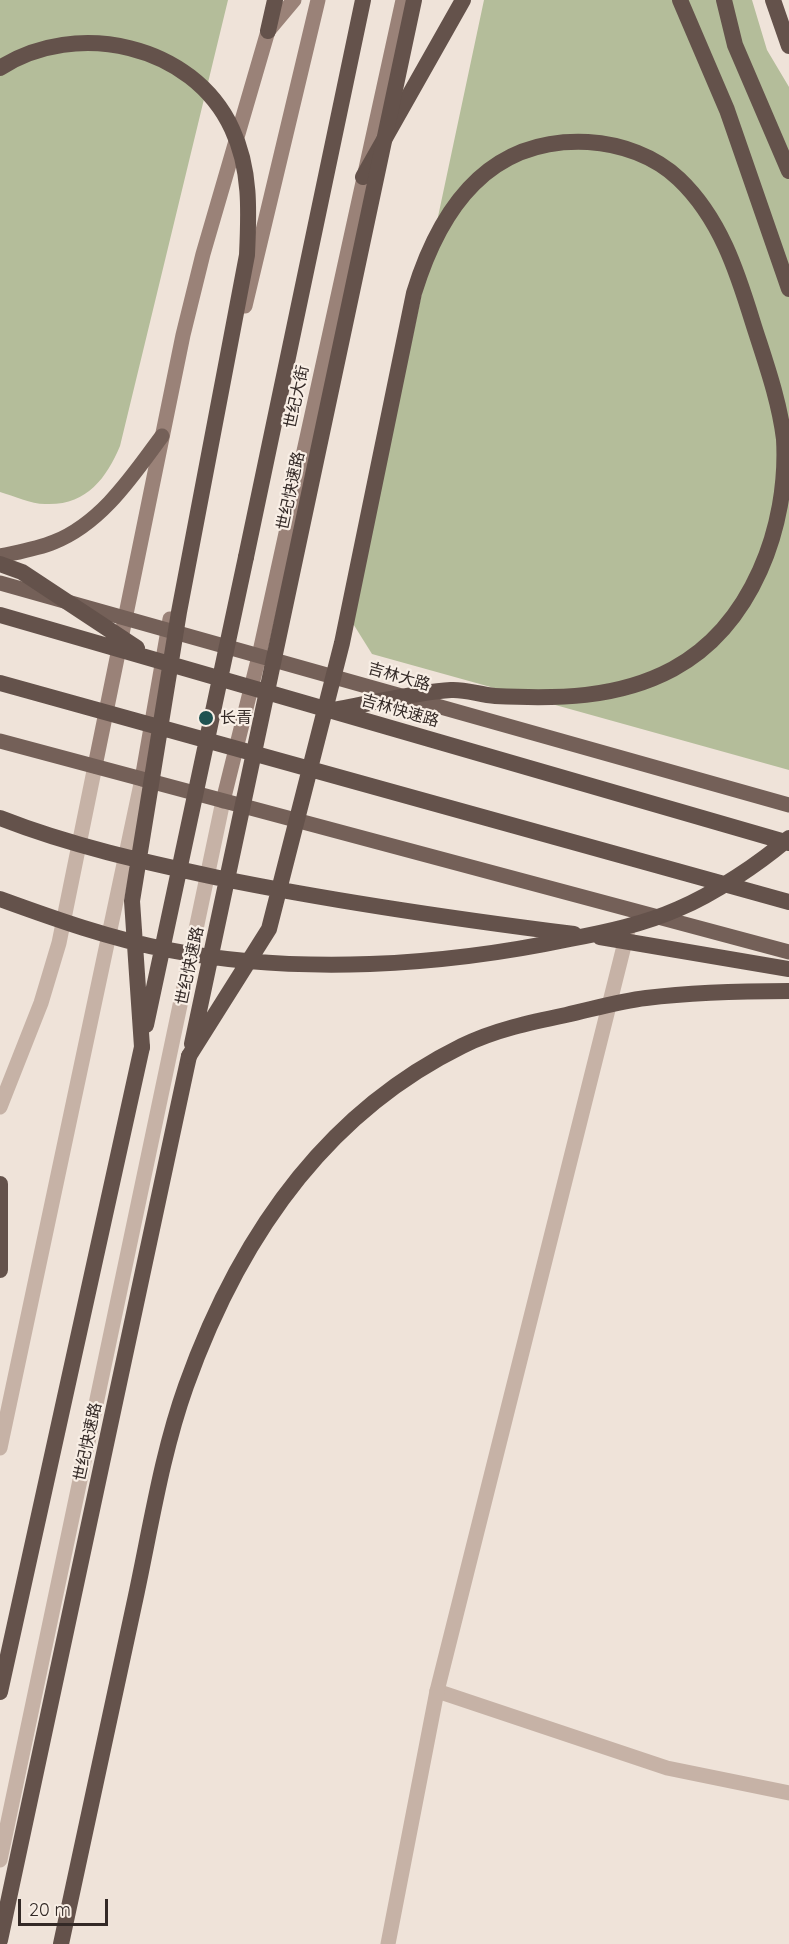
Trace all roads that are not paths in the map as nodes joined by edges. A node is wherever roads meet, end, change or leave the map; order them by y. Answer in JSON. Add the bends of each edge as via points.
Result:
{"nodes":[{"id":1,"x":275,"y":0,"type":"edge"},
{"id":2,"x":294,"y":0,"type":"edge"},
{"id":3,"x":318,"y":0,"type":"edge"},
{"id":4,"x":363,"y":0,"type":"edge"},
{"id":5,"x":403,"y":0,"type":"edge"},
{"id":6,"x":414,"y":0,"type":"edge"},
{"id":7,"x":463,"y":0,"type":"edge"},
{"id":8,"x":680,"y":0,"type":"edge"},
{"id":9,"x":724,"y":0,"type":"edge"},
{"id":10,"x":773,"y":0,"type":"edge"},
{"id":11,"x":268,"y":31,"type":"junction"},
{"id":12,"x":789,"y":46,"type":"edge"},
{"id":13,"x":0,"y":68,"type":"edge"},
{"id":14,"x":789,"y":171,"type":"edge"},
{"id":15,"x":363,"y":177,"type":"junction"},
{"id":16,"x":789,"y":289,"type":"edge"},
{"id":17,"x":162,"y":436,"type":"junction"},
{"id":18,"x":0,"y":556,"type":"edge"},
{"id":19,"x":0,"y":564,"type":"edge"},
{"id":20,"x":0,"y":583,"type":"edge"},
{"id":21,"x":0,"y":615,"type":"edge"},
{"id":22,"x":125,"y":618,"type":"junction"},
{"id":23,"x":167,"y":630,"type":"junction"},
{"id":24,"x":259,"y":656,"type":"junction"},
{"id":25,"x":150,"y":657,"type":"junction"},
{"id":26,"x":0,"y":683,"type":"edge"},
{"id":27,"x":333,"y":710,"type":"junction"},
{"id":28,"x":0,"y":741,"type":"edge"},
{"id":29,"x":95,"y":766,"type":"junction"},
{"id":30,"x":142,"y":779,"type":"junction"},
{"id":31,"x":223,"y":801,"type":"junction"},
{"id":32,"x":789,"y":804,"type":"edge"},
{"id":33,"x":0,"y":818,"type":"edge"},
{"id":34,"x":789,"y":838,"type":"edge"},
{"id":35,"x":789,"y":843,"type":"edge"},
{"id":36,"x":0,"y":899,"type":"edge"},
{"id":37,"x":789,"y":902,"type":"edge"},
{"id":38,"x":633,"y":909,"type":"junction"},
{"id":39,"x":789,"y":952,"type":"edge"},
{"id":40,"x":789,"y":969,"type":"edge"},
{"id":41,"x":789,"y":991,"type":"edge"},
{"id":42,"x":142,"y":1047,"type":"junction"},
{"id":43,"x":189,"y":1056,"type":"junction"},
{"id":44,"x":0,"y":1107,"type":"edge"},
{"id":45,"x":0,"y":1184,"type":"edge"},
{"id":46,"x":0,"y":1270,"type":"edge"},
{"id":47,"x":0,"y":1448,"type":"edge"},
{"id":48,"x":437,"y":1691,"type":"junction"},
{"id":49,"x":0,"y":1692,"type":"edge"},
{"id":50,"x":789,"y":1793,"type":"edge"},
{"id":51,"x":0,"y":1860,"type":"edge"},
{"id":52,"x":0,"y":1940,"type":"edge"},
{"id":53,"x":61,"y":1944,"type":"edge"},
{"id":54,"x":388,"y":1944,"type":"edge"}],
"edges":[{"from":1,"to":11,"type":"highway"},
{"from":2,"to":11,"type":"main road"},
{"from":3,"to":23,"type":"main road"},
{"from":4,"to":42,"type":"highway","name":"世纪快速路","bridge":true},
{"from":5,"to":15,"type":"main road","name":"世纪大街"},
{"from":6,"to":43,"type":"highway","name":"世纪快速路","bridge":true},
{"from":7,"to":15,"type":"highway"},
{"from":8,"to":16,"type":"highway","via":[[727,110]]},
{"from":9,"to":14,"type":"highway","via":[[735,45]]},
{"from":10,"to":12,"type":"highway"},
{"from":11,"to":17,"type":"main road","via":[[203,254]]},
{"from":13,"to":42,"type":"highway","bridge":true,"via":[[57,44],[81,41],[111,42],[166,62],[210,96],[232,128],[247,184],[247,255],[178,612],[132,901]]},
{"from":15,"to":24,"type":"main road","name":"世纪大街"},
{"from":17,"to":18,"type":"main road","via":[[121,489],[88,522],[55,542]]},
{"from":17,"to":22,"type":"main road"},
{"from":19,"to":25,"type":"highway","bridge":true,"via":[[22,572]]},
{"from":20,"to":22,"type":"main road","name":"吉林大路"},
{"from":21,"to":25,"type":"highway","name":"吉林快速路","bridge":true},
{"from":22,"to":23,"type":"main road","name":"吉林大路"},
{"from":22,"to":29,"type":"main road"},
{"from":23,"to":24,"type":"main road","name":"吉林大路"},
{"from":23,"to":30,"type":"main road"},
{"from":24,"to":31,"type":"main road","name":"世纪大街"},
{"from":24,"to":32,"type":"main road","name":"吉林大路"},
{"from":25,"to":27,"type":"highway","name":"吉林快速路","bridge":true},
{"from":26,"to":37,"type":"highway","bridge":true},
{"from":27,"to":35,"type":"highway","name":"吉林快速路","bridge":true},
{"from":27,"to":43,"type":"highway","bridge":true,"via":[[452,690],[552,698],[618,690],[675,668],[731,620],[750,593],[769,558],[786,493],[784,438],[775,396],[725,243],[692,193],[658,163],[601,143],[553,143],[506,159],[479,177],[441,224],[428,248],[414,293],[342,643],[269,929]]},
{"from":28,"to":29,"type":"main road"},
{"from":29,"to":30,"type":"main road"},
{"from":29,"to":44,"type":"street","via":[[59,943],[41,1003]]},
{"from":30,"to":31,"type":"main road"},
{"from":30,"to":47,"type":"street"},
{"from":31,"to":38,"type":"main road"},
{"from":31,"to":51,"type":"street"},
{"from":33,"to":40,"type":"highway","bridge":true,"via":[[112,855],[274,889],[603,937]]},
{"from":34,"to":36,"type":"highway","bridge":true,"via":[[767,857],[680,908],[643,922],[550,944],[429,961],[375,964],[220,958],[102,934]]},
{"from":38,"to":39,"type":"main road"},
{"from":38,"to":48,"type":"street"},
{"from":41,"to":53,"type":"highway","bridge":true,"via":[[643,998],[537,1021],[473,1042],[428,1067],[373,1106],[289,1187],[252,1241],[222,1297],[186,1388],[160,1485]]},
{"from":42,"to":49,"type":"highway","name":"世纪快速路"},
{"from":43,"to":52,"type":"highway","name":"世纪快速路"},
{"from":45,"to":46,"type":"highway"},
{"from":48,"to":50,"type":"street","via":[[667,1768]]},
{"from":48,"to":54,"type":"street"}]}
